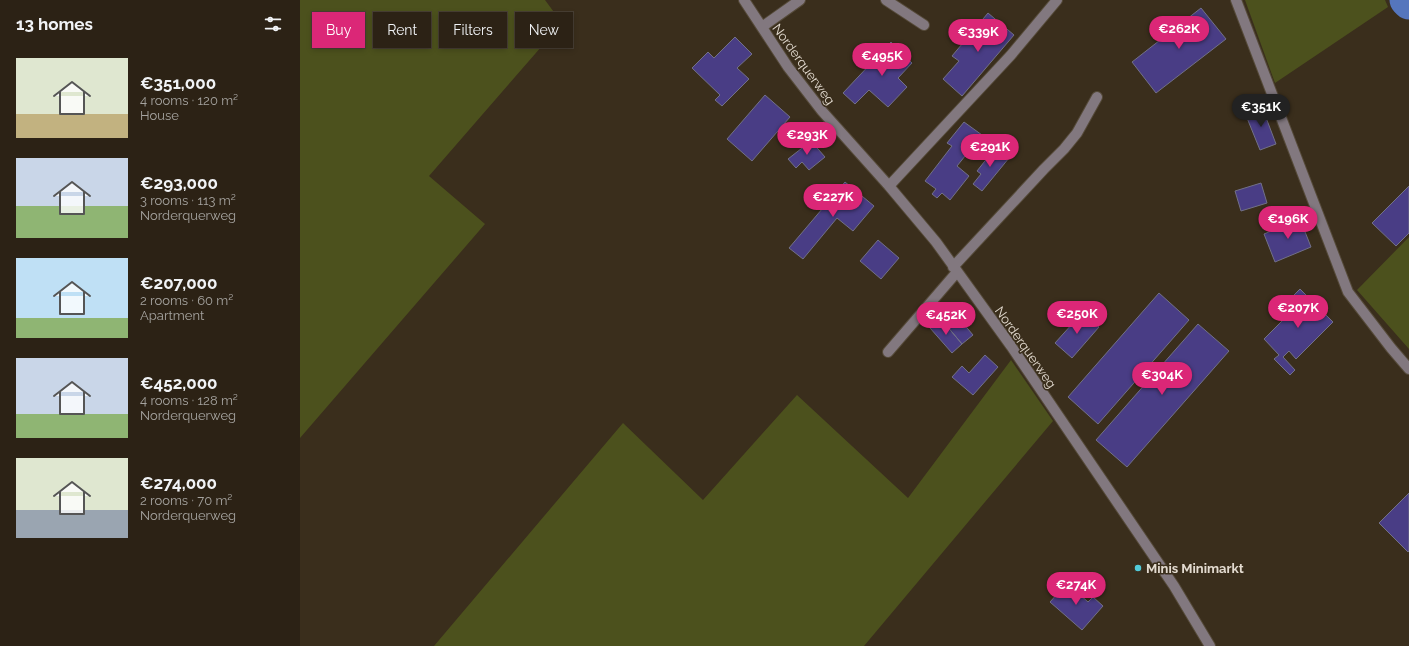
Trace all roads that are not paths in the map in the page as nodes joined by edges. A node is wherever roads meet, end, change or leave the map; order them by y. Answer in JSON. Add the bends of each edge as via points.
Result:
{"nodes":[{"id":1,"x":744,"y":0,"type":"edge"},
{"id":2,"x":800,"y":0,"type":"edge"},
{"id":3,"x":886,"y":0,"type":"edge"},
{"id":4,"x":1057,"y":0,"type":"edge"},
{"id":5,"x":1236,"y":0,"type":"edge"},
{"id":6,"x":924,"y":25,"type":"dead end"},
{"id":7,"x":762,"y":27,"type":"junction"},
{"id":8,"x":1097,"y":97,"type":"dead end"},
{"id":9,"x":889,"y":186,"type":"junction"},
{"id":10,"x":955,"y":269,"type":"junction"},
{"id":11,"x":888,"y":352,"type":"dead end"},
{"id":12,"x":1409,"y":368,"type":"edge"},
{"id":13,"x":1210,"y":646,"type":"edge"}],
"edges":[{"from":1,"to":7,"type":"street","name":"Norderquerweg"},
{"from":2,"to":7,"type":"street"},
{"from":3,"to":6,"type":"street"},
{"from":4,"to":9,"type":"street","via":[[1011,55]]},
{"from":5,"to":12,"type":"street","via":[[1348,292]]},
{"from":7,"to":9,"type":"street","name":"Norderquerweg","via":[[788,67],[822,111]]},
{"from":8,"to":10,"type":"street","via":[[1077,133],[1064,149]]},
{"from":9,"to":10,"type":"street","name":"Norderquerweg"},
{"from":10,"to":11,"type":"street"},
{"from":10,"to":13,"type":"street","name":"Norderquerweg","via":[[1011,346],[1174,586]]}]}
